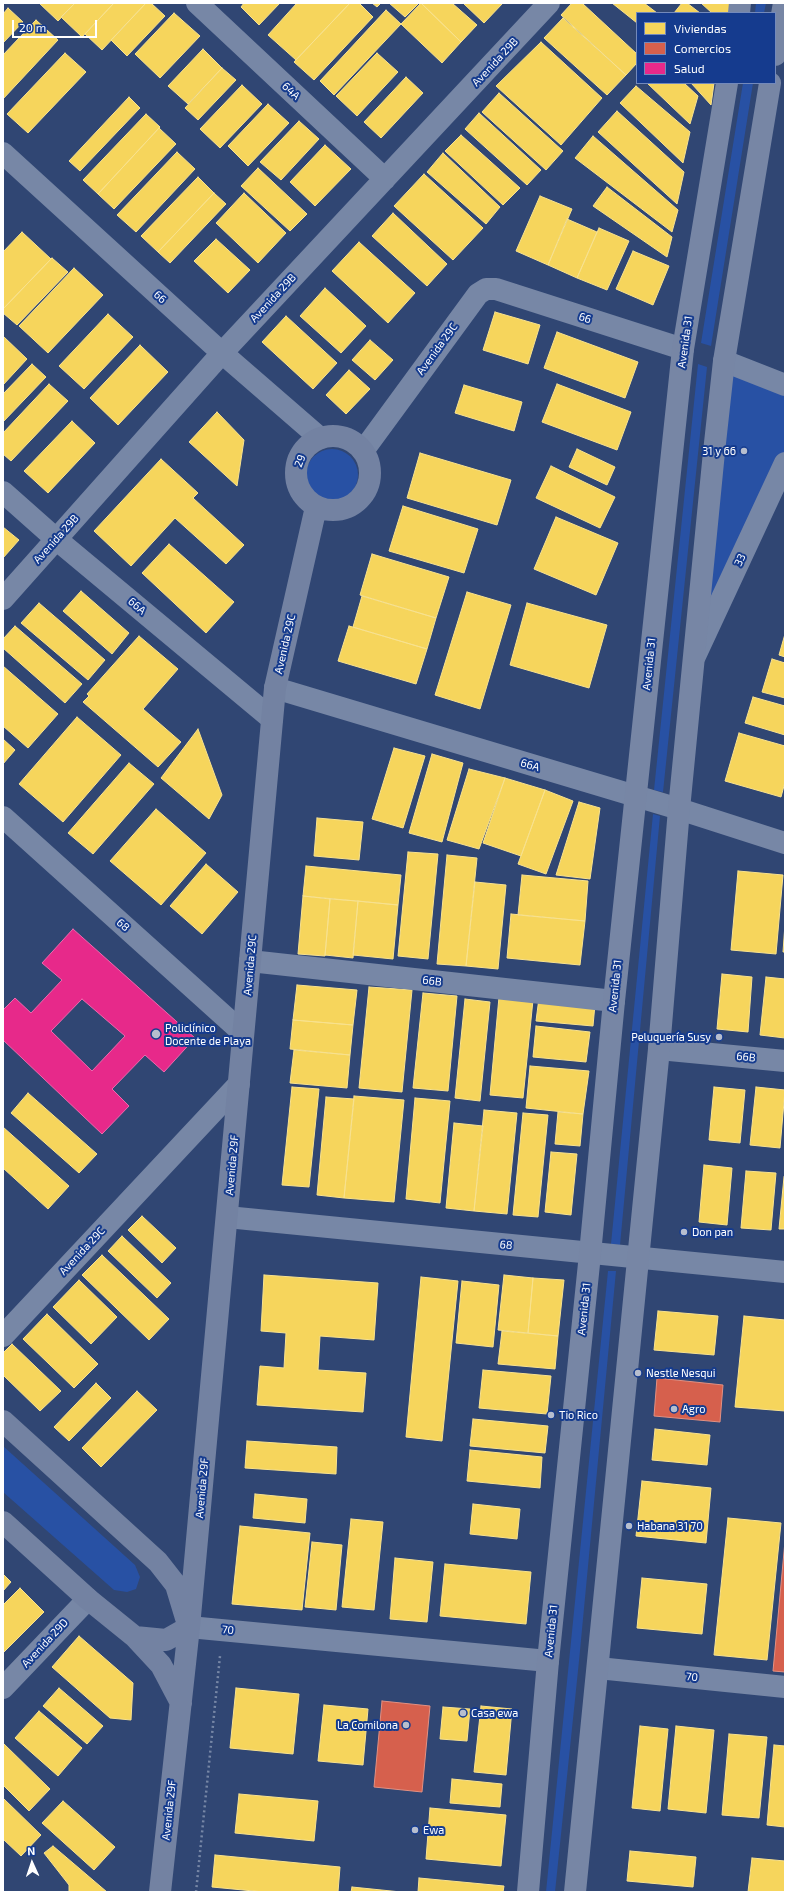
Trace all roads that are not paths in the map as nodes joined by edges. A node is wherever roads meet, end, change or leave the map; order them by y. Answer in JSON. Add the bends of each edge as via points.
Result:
{"nodes":[{"id":1,"x":197,"y":3,"type":"edge"},
{"id":2,"x":549,"y":3,"type":"edge"},
{"id":3,"x":784,"y":3,"type":"edge"},
{"id":4,"x":776,"y":49,"type":"edge"},
{"id":5,"x":727,"y":84,"type":"edge"},
{"id":6,"x":770,"y":84,"type":"edge"},
{"id":7,"x":3,"y":153,"type":"edge"},
{"id":8,"x":385,"y":178,"type":"junction"},
{"id":9,"x":486,"y":290,"type":"joint"},
{"id":10,"x":684,"y":349,"type":"junction"},
{"id":11,"x":222,"y":353,"type":"junction"},
{"id":12,"x":724,"y":361,"type":"junction"},
{"id":13,"x":785,"y":385,"type":"edge"},
{"id":14,"x":320,"y":438,"type":"junction"},
{"id":15,"x":363,"y":451,"type":"junction"},
{"id":16,"x":785,"y":464,"type":"edge"},
{"id":17,"x":3,"y":492,"type":"edge"},
{"id":18,"x":316,"y":507,"type":"junction"},
{"id":19,"x":56,"y":539,"type":"junction"},
{"id":20,"x":3,"y":599,"type":"edge"},
{"id":21,"x":695,"y":657,"type":"junction"},
{"id":22,"x":275,"y":688,"type":"junction"},
{"id":23,"x":272,"y":719,"type":"junction"},
{"id":24,"x":634,"y":797,"type":"junction"},
{"id":25,"x":679,"y":809,"type":"junction"},
{"id":26,"x":3,"y":817,"type":"edge"},
{"id":27,"x":785,"y":843,"type":"edge"},
{"id":28,"x":250,"y":961,"type":"junction"},
{"id":29,"x":614,"y":1000,"type":"junction"},
{"id":30,"x":243,"y":1033,"type":"junction"},
{"id":31,"x":659,"y":1049,"type":"junction"},
{"id":32,"x":785,"y":1061,"type":"edge"},
{"id":33,"x":239,"y":1084,"type":"junction"},
{"id":34,"x":227,"y":1217,"type":"junction"},
{"id":35,"x":590,"y":1254,"type":"junction"},
{"id":36,"x":639,"y":1258,"type":"junction"},
{"id":37,"x":785,"y":1272,"type":"edge"},
{"id":38,"x":3,"y":1336,"type":"edge"},
{"id":39,"x":3,"y":1421,"type":"edge"},
{"id":40,"x":3,"y":1522,"type":"edge"},
{"id":41,"x":88,"y":1599,"type":"junction"},
{"id":42,"x":189,"y":1627,"type":"junction"},
{"id":43,"x":135,"y":1637,"type":"junction"},
{"id":44,"x":548,"y":1661,"type":"junction"},
{"id":45,"x":598,"y":1668,"type":"junction"},
{"id":46,"x":785,"y":1687,"type":"edge"},
{"id":47,"x":3,"y":1688,"type":"edge"},
{"id":48,"x":181,"y":1703,"type":"junction"},
{"id":49,"x":160,"y":1892,"type":"edge"},
{"id":50,"x":528,"y":1892,"type":"edge"},
{"id":51,"x":575,"y":1892,"type":"edge"}],
"edges":[{"from":1,"to":8,"type":"street","name":"64A"},
{"from":2,"to":8,"type":"street","name":"Avenida 29B"},
{"from":3,"to":4,"type":"main road"},
{"from":5,"to":10,"type":"main road","name":"Avenida 31"},
{"from":6,"to":12,"type":"main road"},
{"from":7,"to":11,"type":"street","name":"66"},
{"from":8,"to":11,"type":"street","name":"Avenida 29B"},
{"from":9,"to":10,"type":"street","name":"66","via":[[496,289]]},
{"from":9,"to":15,"type":"street","name":"Avenida 29C","via":[[478,294]]},
{"from":10,"to":24,"type":"main road","name":"Avenida 31"},
{"from":11,"to":14,"type":"street","name":"66"},
{"from":11,"to":19,"type":"street","name":"Avenida 29B"},
{"from":12,"to":13,"type":"street"},
{"from":12,"to":21,"type":"main road"},
{"from":14,"to":15,"type":"street","via":[[344,438]]},
{"from":14,"to":18,"type":"street","name":"29","via":[[309,444],[296,464],[298,488]]},
{"from":15,"to":18,"type":"street","via":[[370,474],[368,486],[362,496],[354,504],[342,509]]},
{"from":16,"to":21,"type":"street","name":"33"},
{"from":17,"to":19,"type":"street","name":"66A"},
{"from":18,"to":22,"type":"street","name":"Avenida 29C"},
{"from":19,"to":20,"type":"street","name":"Avenida 29B"},
{"from":19,"to":23,"type":"street","name":"66A"},
{"from":21,"to":25,"type":"main road"},
{"from":22,"to":23,"type":"street","name":"Avenida 29C"},
{"from":22,"to":24,"type":"street","name":"66A"},
{"from":23,"to":28,"type":"street","name":"Avenida 29C"},
{"from":24,"to":25,"type":"street","name":"66A"},
{"from":24,"to":29,"type":"main road","name":"Avenida 31"},
{"from":25,"to":27,"type":"street","name":"66A"},
{"from":25,"to":31,"type":"main road"},
{"from":26,"to":30,"type":"street","name":"68"},
{"from":28,"to":29,"type":"street","name":"66B"},
{"from":28,"to":30,"type":"street","name":"Avenida 29C"},
{"from":29,"to":35,"type":"main road","name":"Avenida 31"},
{"from":30,"to":33,"type":"street","name":"Avenida 29C"},
{"from":31,"to":32,"type":"street","name":"66B"},
{"from":31,"to":36,"type":"main road"},
{"from":33,"to":34,"type":"street","name":"Avenida 29F"},
{"from":33,"to":38,"type":"street","name":"Avenida 29C"},
{"from":34,"to":35,"type":"street","name":"68"},
{"from":34,"to":42,"type":"street","name":"Avenida 29F"},
{"from":35,"to":36,"type":"street","name":"68"},
{"from":35,"to":44,"type":"main road","name":"Avenida 31"},
{"from":36,"to":37,"type":"street","name":"68"},
{"from":36,"to":45,"type":"main road"},
{"from":39,"to":42,"type":"street","via":[[158,1562],[176,1585]]},
{"from":40,"to":41,"type":"street"},
{"from":41,"to":43,"type":"street"},
{"from":41,"to":47,"type":"street","name":"Avenida 29D"},
{"from":42,"to":43,"type":"street","via":[[166,1640]]},
{"from":42,"to":44,"type":"street","name":"70"},
{"from":42,"to":48,"type":"street","name":"Avenida 29F"},
{"from":43,"to":48,"type":"street","via":[[161,1665]]},
{"from":44,"to":50,"type":"main road","name":"Avenida 31"},
{"from":45,"to":46,"type":"street","name":"70"},
{"from":45,"to":51,"type":"main road"},
{"from":48,"to":49,"type":"street","name":"Avenida 29F"}]}
